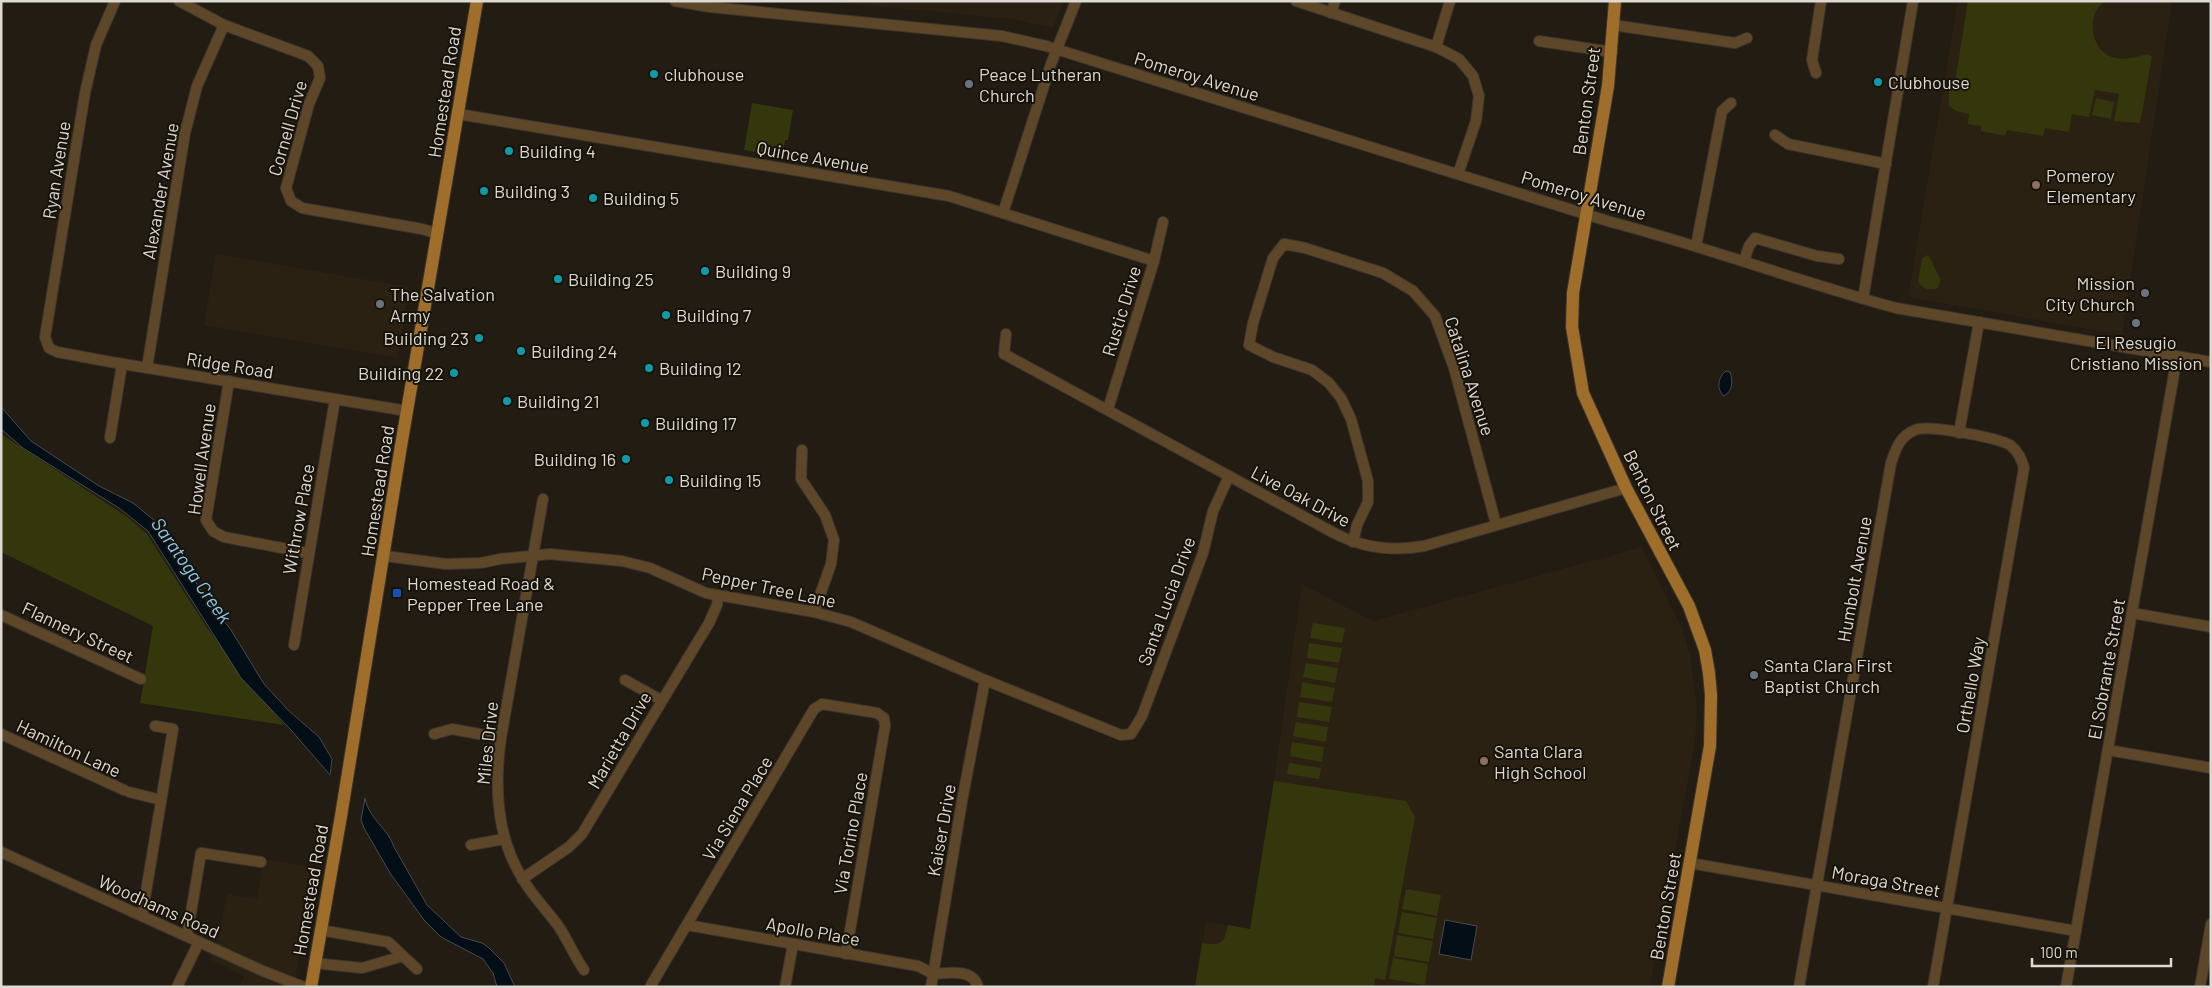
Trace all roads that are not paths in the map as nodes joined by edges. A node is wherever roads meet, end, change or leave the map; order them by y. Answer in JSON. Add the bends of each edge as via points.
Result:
{"nodes":[{"id":1,"x":115,"y":1,"type":"edge"},
{"id":2,"x":179,"y":1,"type":"edge"},
{"id":3,"x":477,"y":1,"type":"edge"},
{"id":4,"x":675,"y":1,"type":"edge"},
{"id":5,"x":1076,"y":1,"type":"edge"},
{"id":6,"x":1296,"y":1,"type":"edge"},
{"id":7,"x":1334,"y":1,"type":"edge"},
{"id":8,"x":1450,"y":1,"type":"edge"},
{"id":9,"x":1616,"y":1,"type":"edge"},
{"id":10,"x":1821,"y":1,"type":"edge"},
{"id":11,"x":1913,"y":1,"type":"edge"},
{"id":12,"x":711,"y":4,"type":"edge"},
{"id":13,"x":1331,"y":13,"type":"junction"},
{"id":14,"x":224,"y":25,"type":"junction"},
{"id":15,"x":1613,"y":25,"type":"junction"},
{"id":16,"x":1747,"y":38,"type":"dead end"},
{"id":17,"x":1539,"y":40,"type":"dead end"},
{"id":18,"x":1436,"y":46,"type":"junction"},
{"id":19,"x":1057,"y":48,"type":"junction"},
{"id":20,"x":1612,"y":52,"type":"junction"},
{"id":21,"x":1816,"y":73,"type":"dead end"},
{"id":22,"x":1731,"y":103,"type":"dead end"},
{"id":23,"x":458,"y":114,"type":"junction"},
{"id":24,"x":1775,"y":135,"type":"dead end"},
{"id":25,"x":1886,"y":164,"type":"junction"},
{"id":26,"x":1458,"y":174,"type":"junction"},
{"id":27,"x":1003,"y":213,"type":"junction"},
{"id":28,"x":1586,"y":214,"type":"junction"},
{"id":29,"x":1164,"y":222,"type":"dead end"},
{"id":30,"x":438,"y":234,"type":"junction"},
{"id":31,"x":1696,"y":246,"type":"junction"},
{"id":32,"x":1839,"y":259,"type":"dead end"},
{"id":33,"x":1154,"y":261,"type":"junction"},
{"id":34,"x":1744,"y":261,"type":"junction"},
{"id":35,"x":1863,"y":299,"type":"junction"},
{"id":36,"x":1978,"y":322,"type":"junction"},
{"id":37,"x":1006,"y":334,"type":"dead end"},
{"id":38,"x":48,"y":348,"type":"joint"},
{"id":39,"x":2177,"y":357,"type":"junction"},
{"id":40,"x":2211,"y":362,"type":"edge"},
{"id":41,"x":122,"y":364,"type":"junction"},
{"id":42,"x":147,"y":368,"type":"junction"},
{"id":43,"x":229,"y":381,"type":"junction"},
{"id":44,"x":335,"y":399,"type":"junction"},
{"id":45,"x":1108,"y":409,"type":"junction"},
{"id":46,"x":407,"y":411,"type":"junction"},
{"id":47,"x":1959,"y":433,"type":"junction"},
{"id":48,"x":110,"y":438,"type":"dead end"},
{"id":49,"x":802,"y":450,"type":"dead end"},
{"id":50,"x":1229,"y":476,"type":"junction"},
{"id":51,"x":1626,"y":488,"type":"junction"},
{"id":52,"x":543,"y":499,"type":"dead end"},
{"id":53,"x":1496,"y":524,"type":"junction"},
{"id":54,"x":1353,"y":542,"type":"junction"},
{"id":55,"x":308,"y":553,"type":"junction"},
{"id":56,"x":385,"y":556,"type":"junction"},
{"id":57,"x":533,"y":556,"type":"junction"},
{"id":58,"x":718,"y":596,"type":"junction"},
{"id":59,"x":814,"y":612,"type":"junction"},
{"id":60,"x":2132,"y":613,"type":"junction"},
{"id":61,"x":1,"y":615,"type":"edge"},
{"id":62,"x":2211,"y":627,"type":"edge"},
{"id":63,"x":294,"y":645,"type":"dead end"},
{"id":64,"x":141,"y":679,"type":"dead end"},
{"id":65,"x":625,"y":680,"type":"dead end"},
{"id":66,"x":985,"y":680,"type":"junction"},
{"id":67,"x":661,"y":700,"type":"junction"},
{"id":68,"x":884,"y":718,"type":"joint"},
{"id":69,"x":155,"y":726,"type":"dead end"},
{"id":70,"x":1,"y":734,"type":"edge"},
{"id":71,"x":434,"y":734,"type":"dead end"},
{"id":72,"x":1131,"y":734,"type":"joint"},
{"id":73,"x":501,"y":738,"type":"junction"},
{"id":74,"x":2108,"y":750,"type":"junction"},
{"id":75,"x":2211,"y":768,"type":"edge"},
{"id":76,"x":160,"y":800,"type":"junction"},
{"id":77,"x":504,"y":839,"type":"junction"},
{"id":78,"x":471,"y":845,"type":"dead end"},
{"id":79,"x":1,"y":852,"type":"edge"},
{"id":80,"x":261,"y":862,"type":"dead end"},
{"id":81,"x":1690,"y":863,"type":"junction"},
{"id":82,"x":522,"y":879,"type":"junction"},
{"id":83,"x":1817,"y":885,"type":"junction"},
{"id":84,"x":1947,"y":908,"type":"junction"},
{"id":85,"x":142,"y":916,"type":"junction"},
{"id":86,"x":2211,"y":924,"type":"edge"},
{"id":87,"x":687,"y":925,"type":"junction"},
{"id":88,"x":320,"y":930,"type":"junction"},
{"id":89,"x":2076,"y":931,"type":"junction"},
{"id":90,"x":187,"y":936,"type":"junction"},
{"id":91,"x":199,"y":942,"type":"junction"},
{"id":92,"x":792,"y":944,"type":"junction"},
{"id":93,"x":846,"y":954,"type":"junction"},
{"id":94,"x":402,"y":956,"type":"junction"},
{"id":95,"x":314,"y":963,"type":"junction"},
{"id":96,"x":417,"y":969,"type":"dead end"},
{"id":97,"x":584,"y":970,"type":"dead end"},
{"id":98,"x":933,"y":974,"type":"junction"},
{"id":99,"x":177,"y":987,"type":"edge"},
{"id":100,"x":304,"y":987,"type":"edge"},
{"id":101,"x":311,"y":987,"type":"edge"},
{"id":102,"x":650,"y":987,"type":"edge"},
{"id":103,"x":785,"y":987,"type":"edge"},
{"id":104,"x":930,"y":987,"type":"edge"},
{"id":105,"x":978,"y":987,"type":"edge"},
{"id":106,"x":1668,"y":987,"type":"edge"},
{"id":107,"x":1799,"y":987,"type":"edge"},
{"id":108,"x":1933,"y":987,"type":"edge"},
{"id":109,"x":2066,"y":987,"type":"edge"},
{"id":110,"x":2200,"y":987,"type":"edge"}],
"edges":[{"from":1,"to":38,"type":"street","name":"Ryan Avenue","via":[[96,45],[85,93],[45,337]]},
{"from":2,"to":14,"type":"street","name":"Cornell Drive"},
{"from":3,"to":23,"type":"main road","name":"Homestead Road"},
{"from":4,"to":12,"type":"street","name":"Pomeroy Avenue"},
{"from":5,"to":19,"type":"street"},
{"from":6,"to":13,"type":"street"},
{"from":7,"to":13,"type":"street"},
{"from":8,"to":18,"type":"street"},
{"from":9,"to":15,"type":"main road","name":"Benton Street"},
{"from":10,"to":21,"type":"street","via":[[1812,60]]},
{"from":11,"to":25,"type":"street"},
{"from":12,"to":19,"type":"street","name":"Pomeroy Avenue","via":[[1002,36]]},
{"from":13,"to":18,"type":"street"},
{"from":14,"to":30,"type":"street","name":"Cornell Drive","via":[[308,56],[318,66],[320,78],[309,104],[286,188],[291,201],[302,208]]},
{"from":14,"to":42,"type":"street","name":"Alexander Avenue","via":[[197,86],[185,133]]},
{"from":15,"to":16,"type":"street","name":"Benton Street","via":[[1735,44]]},
{"from":15,"to":20,"type":"main road","name":"Benton Street"},
{"from":17,"to":20,"type":"street"},
{"from":18,"to":26,"type":"street","via":[[1459,59],[1473,76],[1479,96],[1476,121]]},
{"from":19,"to":26,"type":"street","name":"Pomeroy Avenue"},
{"from":19,"to":27,"type":"street"},
{"from":20,"to":28,"type":"main road","name":"Benton Street"},
{"from":22,"to":31,"type":"street","via":[[1722,111]]},
{"from":23,"to":27,"type":"street","name":"Quince Avenue","via":[[949,196]]},
{"from":23,"to":30,"type":"main road","name":"Homestead Road"},
{"from":24,"to":25,"type":"street","via":[[1788,144]]},
{"from":25,"to":35,"type":"street"},
{"from":26,"to":28,"type":"street","name":"Pomeroy Avenue"},
{"from":27,"to":33,"type":"street","name":"Quince Avenue"},
{"from":28,"to":31,"type":"street","name":"Pomeroy Avenue"},
{"from":28,"to":51,"type":"main road","name":"Benton Street","via":[[1573,293],[1572,327],[1578,372],[1583,393]]},
{"from":29,"to":33,"type":"street","name":"Rustic Drive"},
{"from":30,"to":46,"type":"main road","name":"Homestead Road"},
{"from":31,"to":34,"type":"street","name":"Pomeroy Avenue"},
{"from":32,"to":34,"type":"street","via":[[1755,238]]},
{"from":33,"to":45,"type":"street","name":"Rustic Drive"},
{"from":34,"to":35,"type":"street","name":"Pomeroy Avenue"},
{"from":35,"to":36,"type":"street","name":"Pomeroy Avenue"},
{"from":36,"to":39,"type":"street","name":"Pomeroy Avenue"},
{"from":36,"to":47,"type":"street"},
{"from":37,"to":45,"type":"street","name":"Live Oak Drive","via":[[1004,354]]},
{"from":38,"to":41,"type":"street","name":"Ridge Road"},
{"from":39,"to":40,"type":"street","name":"Pomeroy Avenue"},
{"from":39,"to":60,"type":"street","name":"El Sobrante Street"},
{"from":41,"to":42,"type":"street","name":"Ridge Road"},
{"from":41,"to":48,"type":"street"},
{"from":42,"to":43,"type":"street","name":"Ridge Road"},
{"from":43,"to":44,"type":"street","name":"Ridge Road"},
{"from":43,"to":55,"type":"street","name":"Howell Avenue","via":[[206,520],[213,531],[224,537]]},
{"from":44,"to":46,"type":"street","name":"Ridge Road"},
{"from":44,"to":55,"type":"street","name":"Withrow Place"},
{"from":45,"to":50,"type":"street","name":"Live Oak Drive"},
{"from":46,"to":56,"type":"main road","name":"Homestead Road"},
{"from":47,"to":83,"type":"street","name":"Humbolt Avenue","via":[[1917,429],[1900,440],[1895,450]]},
{"from":47,"to":84,"type":"street","name":"Orthello Way","via":[[2010,445],[2024,468]]},
{"from":49,"to":59,"type":"street","via":[[801,479],[825,515],[834,540],[831,564]]},
{"from":50,"to":54,"type":"street","name":"Live Oak Drive"},
{"from":50,"to":72,"type":"street","name":"Santa Lucia Drive","via":[[1213,511],[1203,553],[1142,716]]},
{"from":51,"to":53,"type":"street","name":"Live Oak Drive"},
{"from":51,"to":81,"type":"main road","name":"Benton Street","via":[[1689,606],[1705,650],[1711,695],[1710,746]]},
{"from":52,"to":57,"type":"street","name":"Miles Drive"},
{"from":53,"to":54,"type":"street","name":"Live Oak Drive","via":[[1408,549]]},
{"from":53,"to":54,"type":"street","name":"Catalina Avenue","via":[[1454,368],[1435,316],[1413,291],[1383,273],[1284,244],[1273,258],[1249,345],[1312,370],[1341,398],[1351,419],[1368,481],[1368,502]]},
{"from":55,"to":63,"type":"street","name":"Withrow Place"},
{"from":56,"to":57,"type":"street","name":"Pepper Tree Lane","via":[[446,564]]},
{"from":56,"to":88,"type":"main road","name":"Homestead Road"},
{"from":57,"to":58,"type":"street","name":"Pepper Tree Lane","via":[[570,555],[622,561],[662,572],[704,593]]},
{"from":57,"to":73,"type":"street","name":"Miles Drive"},
{"from":58,"to":59,"type":"street","name":"Pepper Tree Lane"},
{"from":58,"to":67,"type":"street","name":"Marietta Drive","via":[[708,623]]},
{"from":59,"to":66,"type":"street","name":"Pepper Tree Lane","via":[[851,622]]},
{"from":60,"to":62,"type":"street"},
{"from":60,"to":74,"type":"street","name":"El Sobrante Street"},
{"from":61,"to":64,"type":"street","name":"Flannery Street"},
{"from":65,"to":67,"type":"street"},
{"from":66,"to":72,"type":"street","name":"Pepper Tree Lane","via":[[1121,735]]},
{"from":66,"to":98,"type":"street","name":"Kaiser Drive"},
{"from":67,"to":82,"type":"street","name":"Marietta Drive","via":[[582,834],[569,847]]},
{"from":68,"to":87,"type":"street","name":"Via Siena Place","via":[[877,713],[830,704],[822,704],[814,710]]},
{"from":68,"to":93,"type":"street","name":"Via Torino Place"},
{"from":69,"to":76,"type":"street","via":[[173,729]]},
{"from":70,"to":76,"type":"street","name":"Hamilton Lane","via":[[126,791]]},
{"from":71,"to":73,"type":"street","via":[[452,729]]},
{"from":73,"to":77,"type":"street","name":"Miles Drive","via":[[497,768],[498,804]]},
{"from":74,"to":75,"type":"street"},
{"from":74,"to":89,"type":"street","name":"El Sobrante Street"},
{"from":76,"to":85,"type":"street"},
{"from":77,"to":78,"type":"street"},
{"from":77,"to":82,"type":"street","name":"Miles Drive"},
{"from":79,"to":85,"type":"street","name":"Woodhams Road"},
{"from":80,"to":90,"type":"street","via":[[201,853]]},
{"from":81,"to":83,"type":"street","name":"Moraga Street"},
{"from":81,"to":106,"type":"main road","name":"Benton Street"},
{"from":82,"to":97,"type":"street","name":"Miles Drive","via":[[558,926]]},
{"from":83,"to":84,"type":"street","name":"Moraga Street"},
{"from":83,"to":107,"type":"street","name":"Humbolt Avenue"},
{"from":84,"to":89,"type":"street","name":"Moraga Street"},
{"from":84,"to":108,"type":"street","name":"Orthello Way"},
{"from":85,"to":90,"type":"street","name":"Woodhams Road"},
{"from":86,"to":110,"type":"street"},
{"from":87,"to":92,"type":"street","name":"Apollo Place"},
{"from":87,"to":102,"type":"street","name":"Via Siena Place"},
{"from":88,"to":94,"type":"street","via":[[388,942]]},
{"from":88,"to":95,"type":"main road","name":"Homestead Road"},
{"from":89,"to":109,"type":"street","name":"El Sobrante Street"},
{"from":90,"to":91,"type":"street","name":"Woodhams Road"},
{"from":91,"to":99,"type":"street"},
{"from":91,"to":100,"type":"street","name":"Woodhams Road"},
{"from":92,"to":93,"type":"street","name":"Apollo Place"},
{"from":92,"to":103,"type":"street"},
{"from":93,"to":98,"type":"street","name":"Apollo Place","via":[[918,966]]},
{"from":94,"to":95,"type":"street","via":[[362,968]]},
{"from":94,"to":96,"type":"street"},
{"from":95,"to":101,"type":"main road","name":"Homestead Road"},
{"from":98,"to":104,"type":"street","name":"Kaiser Drive"},
{"from":98,"to":105,"type":"street","via":[[968,974]]}]}
